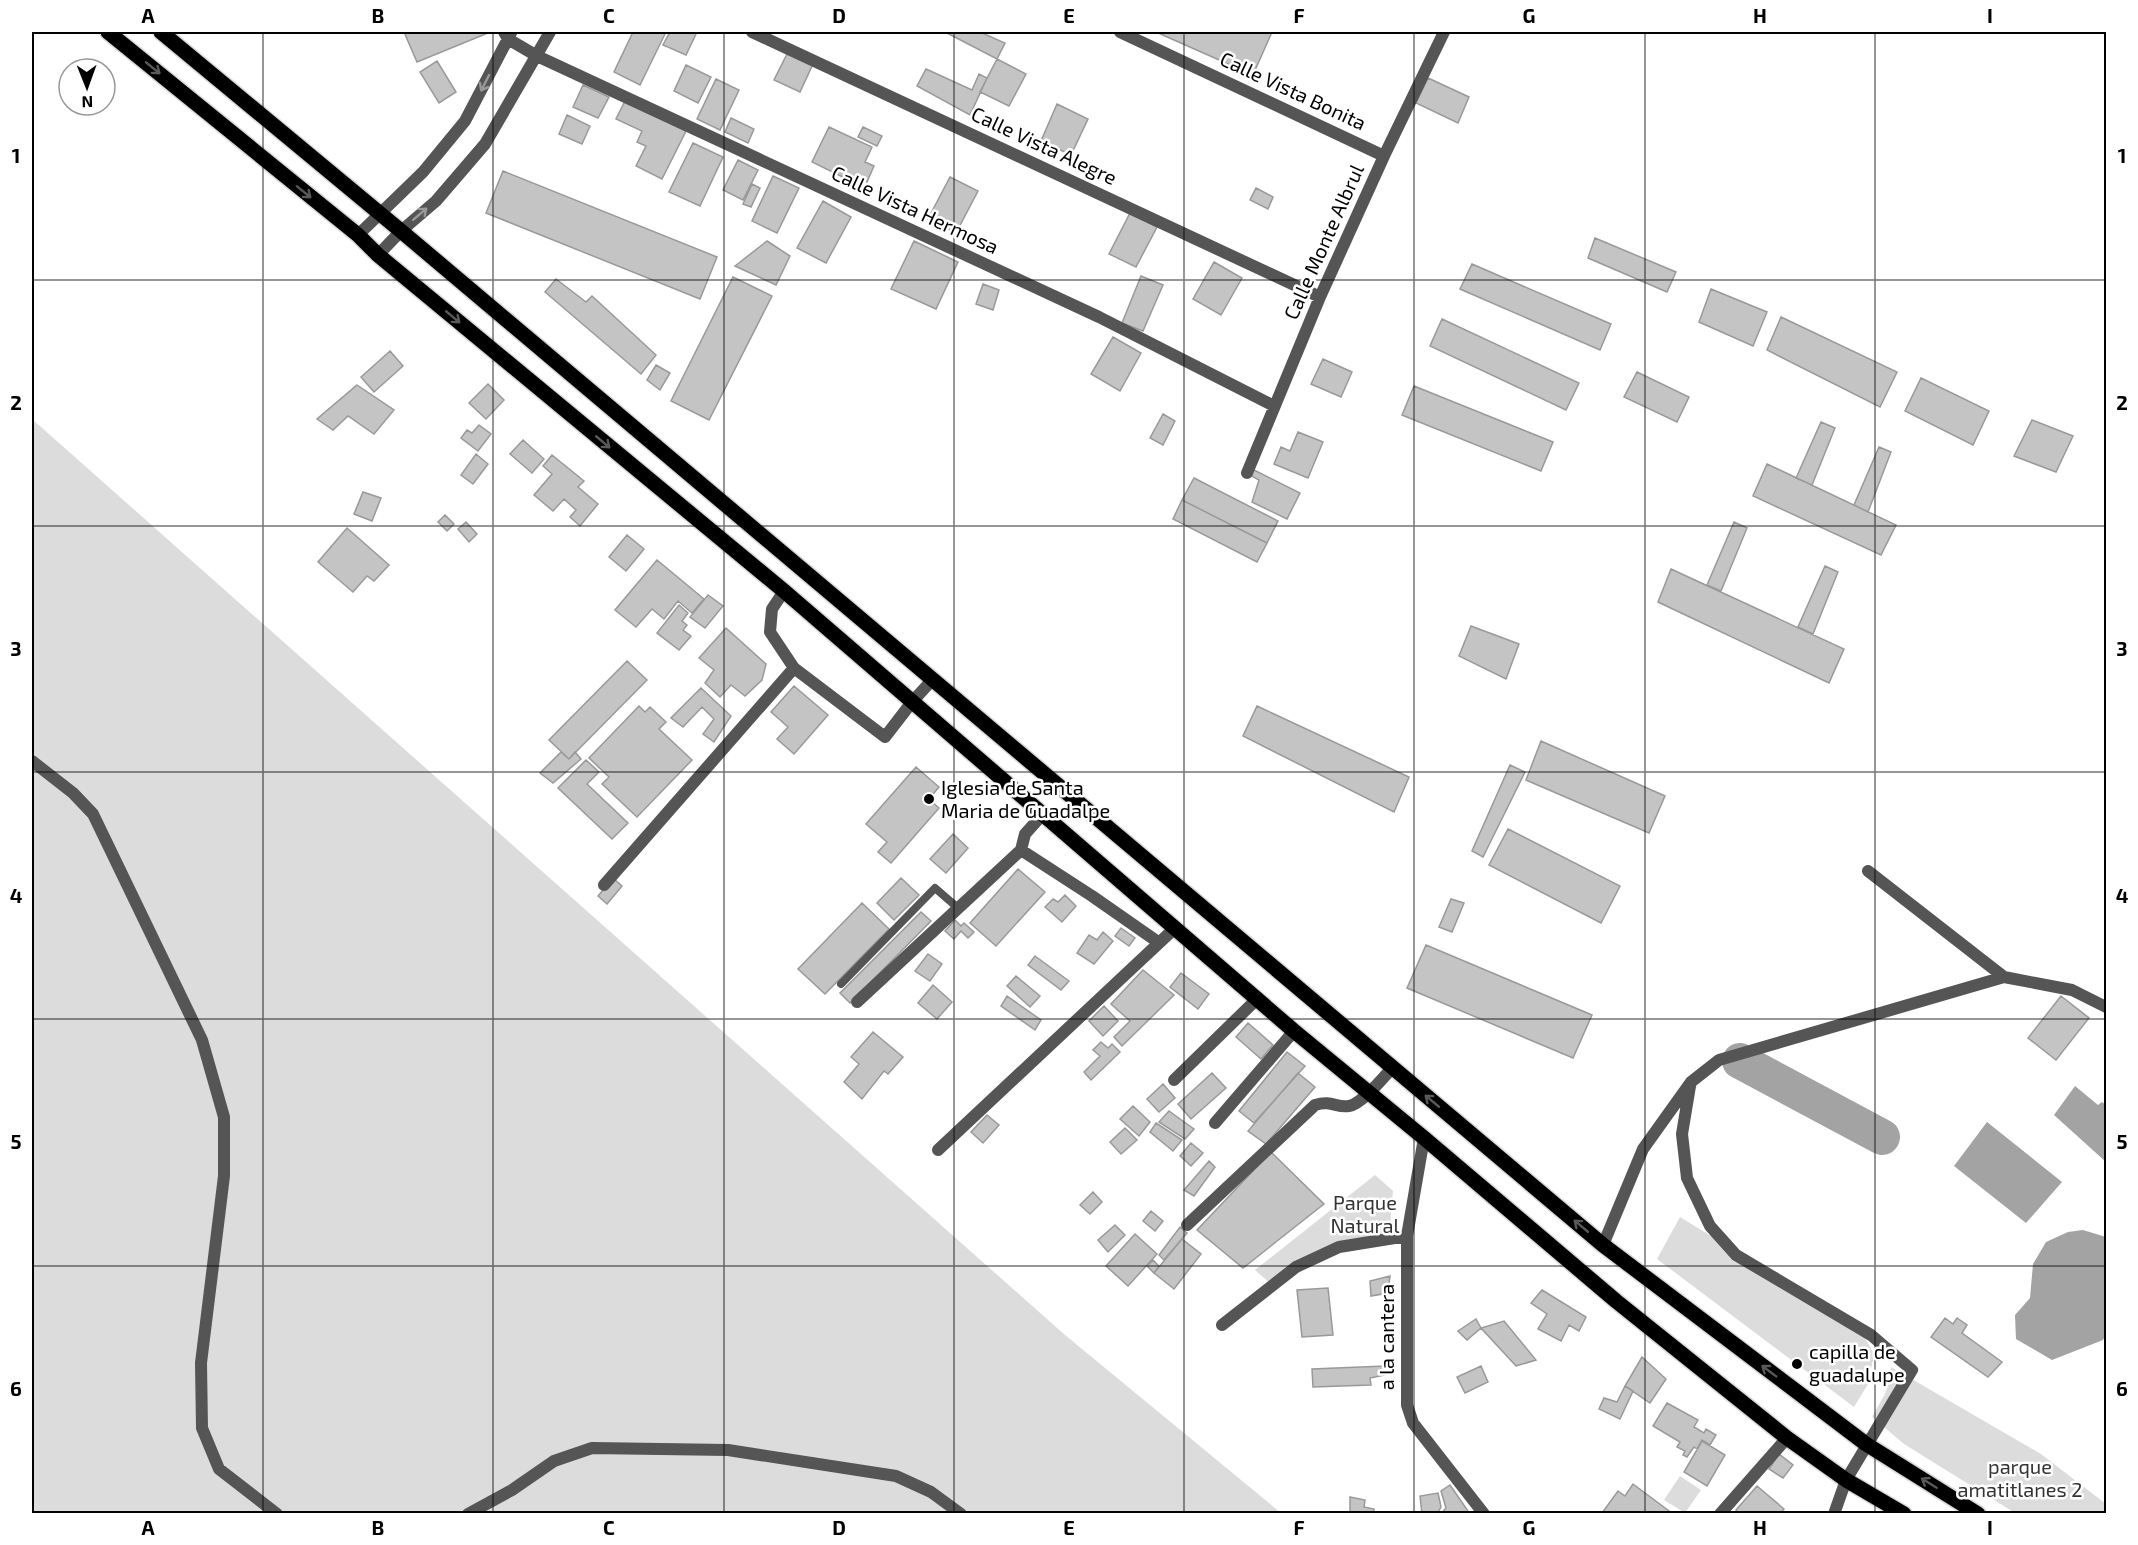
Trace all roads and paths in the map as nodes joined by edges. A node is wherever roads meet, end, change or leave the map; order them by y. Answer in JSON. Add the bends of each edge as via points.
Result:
{"nodes":[{"id":1,"x":108,"y":32,"type":"edge"},
{"id":2,"x":161,"y":32,"type":"edge"},
{"id":3,"x":550,"y":32,"type":"edge"},
{"id":4,"x":752,"y":32,"type":"edge"},
{"id":5,"x":1120,"y":32,"type":"edge"},
{"id":6,"x":1444,"y":32,"type":"edge"},
{"id":7,"x":508,"y":34,"type":"edge"},
{"id":8,"x":537,"y":56,"type":"junction"},
{"id":9,"x":1384,"y":156,"type":"junction"},
{"id":10,"x":378,"y":213,"type":"junction"},
{"id":11,"x":401,"y":231,"type":"junction"},
{"id":12,"x":358,"y":235,"type":"junction"},
{"id":13,"x":378,"y":255,"type":"junction"},
{"id":14,"x":1320,"y":297,"type":"junction"},
{"id":15,"x":1274,"y":406,"type":"junction"},
{"id":16,"x":1247,"y":473,"type":"dead end"},
{"id":17,"x":784,"y":591,"type":"junction"},
{"id":18,"x":794,"y":668,"type":"junction"},
{"id":19,"x":933,"y":679,"type":"junction"},
{"id":20,"x":912,"y":702,"type":"junction"},
{"id":21,"x":32,"y":761,"type":"edge"},
{"id":22,"x":1043,"y":814,"type":"junction"},
{"id":23,"x":1021,"y":850,"type":"junction"},
{"id":24,"x":1868,"y":871,"type":"dead end"},
{"id":25,"x":604,"y":885,"type":"dead end"},
{"id":26,"x":958,"y":908,"type":"junction"},
{"id":27,"x":1175,"y":928,"type":"junction"},
{"id":28,"x":1158,"y":942,"type":"junction"},
{"id":29,"x":2004,"y":977,"type":"junction"},
{"id":30,"x":841,"y":984,"type":"dead end"},
{"id":31,"x":1258,"y":998,"type":"junction"},
{"id":32,"x":857,"y":1002,"type":"dead end"},
{"id":33,"x":2106,"y":1007,"type":"edge"},
{"id":34,"x":1294,"y":1031,"type":"junction"},
{"id":35,"x":1393,"y":1067,"type":"junction"},
{"id":36,"x":1174,"y":1080,"type":"dead end"},
{"id":37,"x":1691,"y":1082,"type":"junction"},
{"id":38,"x":1369,"y":1092,"type":"junction"},
{"id":39,"x":1215,"y":1123,"type":"dead end"},
{"id":40,"x":1424,"y":1137,"type":"junction"},
{"id":41,"x":938,"y":1150,"type":"dead end"},
{"id":42,"x":1187,"y":1225,"type":"dead end"},
{"id":43,"x":1407,"y":1236,"type":"junction"},
{"id":44,"x":1603,"y":1245,"type":"junction"},
{"id":45,"x":1222,"y":1325,"type":"dead end"},
{"id":46,"x":1787,"y":1438,"type":"junction"},
{"id":47,"x":1866,"y":1444,"type":"junction"},
{"id":48,"x":1846,"y":1480,"type":"junction"},
{"id":49,"x":277,"y":1514,"type":"edge"},
{"id":50,"x":468,"y":1514,"type":"edge"},
{"id":51,"x":961,"y":1514,"type":"edge"},
{"id":52,"x":1484,"y":1514,"type":"edge"},
{"id":53,"x":1720,"y":1514,"type":"edge"},
{"id":54,"x":1834,"y":1514,"type":"edge"},
{"id":55,"x":1904,"y":1514,"type":"edge"},
{"id":56,"x":1978,"y":1514,"type":"edge"}],
"edges":[{"from":1,"to":12,"type":"main road","one_way":true},
{"from":2,"to":10,"type":"main road"},
{"from":3,"to":8,"type":"street"},
{"from":4,"to":14,"type":"street","name":"Calle Vista Alegre"},
{"from":5,"to":9,"type":"street","name":"Calle Vista Bonita"},
{"from":6,"to":9,"type":"street","name":"Calle Monte Albrul"},
{"from":7,"to":8,"type":"street","name":"Calle Vista Hermosa"},
{"from":7,"to":10,"type":"street","one_way":true,"via":[[465,122],[423,172]]},
{"from":11,"to":8,"type":"street","one_way":true,"via":[[436,201],[485,144]]},
{"from":8,"to":15,"type":"street","name":"Calle Vista Hermosa","via":[[1099,317]]},
{"from":9,"to":14,"type":"street","name":"Calle Monte Albrul"},
{"from":10,"to":11,"type":"main road"},
{"from":10,"to":12,"type":"street"},
{"from":11,"to":13,"type":"street"},
{"from":11,"to":19,"type":"main road"},
{"from":12,"to":13,"type":"main road"},
{"from":13,"to":17,"type":"main road","one_way":true},
{"from":14,"to":15,"type":"street","name":"Calle Monte Albrul"},
{"from":15,"to":16,"type":"street","name":"Calle Monte Albrul"},
{"from":17,"to":18,"type":"street","via":[[772,609],[770,632]]},
{"from":17,"to":20,"type":"main road"},
{"from":18,"to":20,"type":"street","via":[[885,737]]},
{"from":18,"to":25,"type":"street"},
{"from":19,"to":20,"type":"street"},
{"from":19,"to":35,"type":"main road"},
{"from":20,"to":22,"type":"main road"},
{"from":21,"to":49,"type":"street","via":[[93,814],[202,1040],[225,1117],[224,1176],[201,1363],[202,1428],[219,1469]]},
{"from":22,"to":23,"type":"street","via":[[1026,834]]},
{"from":22,"to":27,"type":"main road"},
{"from":23,"to":26,"type":"street"},
{"from":23,"to":28,"type":"street"},
{"from":24,"to":29,"type":"street"},
{"from":26,"to":30,"type":"lane","via":[[935,888]]},
{"from":26,"to":32,"type":"street"},
{"from":27,"to":28,"type":"street"},
{"from":27,"to":31,"type":"main road"},
{"from":28,"to":41,"type":"street"},
{"from":29,"to":33,"type":"street","via":[[2072,990]]},
{"from":29,"to":37,"type":"street","via":[[1719,1060]]},
{"from":31,"to":34,"type":"main road"},
{"from":31,"to":36,"type":"street"},
{"from":34,"to":38,"type":"main road"},
{"from":34,"to":39,"type":"street"},
{"from":35,"to":38,"type":"street"},
{"from":44,"to":35,"type":"main road","one_way":true},
{"from":37,"to":44,"type":"street","via":[[1643,1149]]},
{"from":37,"to":47,"type":"street","via":[[1682,1134],[1687,1178],[1710,1226],[1736,1255],[1871,1335],[1912,1370]]},
{"from":38,"to":40,"type":"main road"},
{"from":38,"to":42,"type":"street","via":[[1347,1107],[1326,1101],[1315,1105]]},
{"from":40,"to":43,"type":"street","name":"a la cantera"},
{"from":40,"to":46,"type":"main road","via":[[1616,1301]]},
{"from":43,"to":45,"type":"street","via":[[1339,1247],[1296,1267]]},
{"from":43,"to":52,"type":"street","name":"a la cantera","via":[[1407,1405],[1413,1423]]},
{"from":47,"to":44,"type":"main road","one_way":true},
{"from":46,"to":48,"type":"main road"},
{"from":46,"to":53,"type":"street"},
{"from":47,"to":48,"type":"street"},
{"from":56,"to":47,"type":"main road","one_way":true},
{"from":48,"to":54,"type":"street"},
{"from":48,"to":55,"type":"main road"},
{"from":50,"to":51,"type":"street","via":[[554,1461],[592,1448],[728,1450],[896,1476],[931,1492]]}]}
